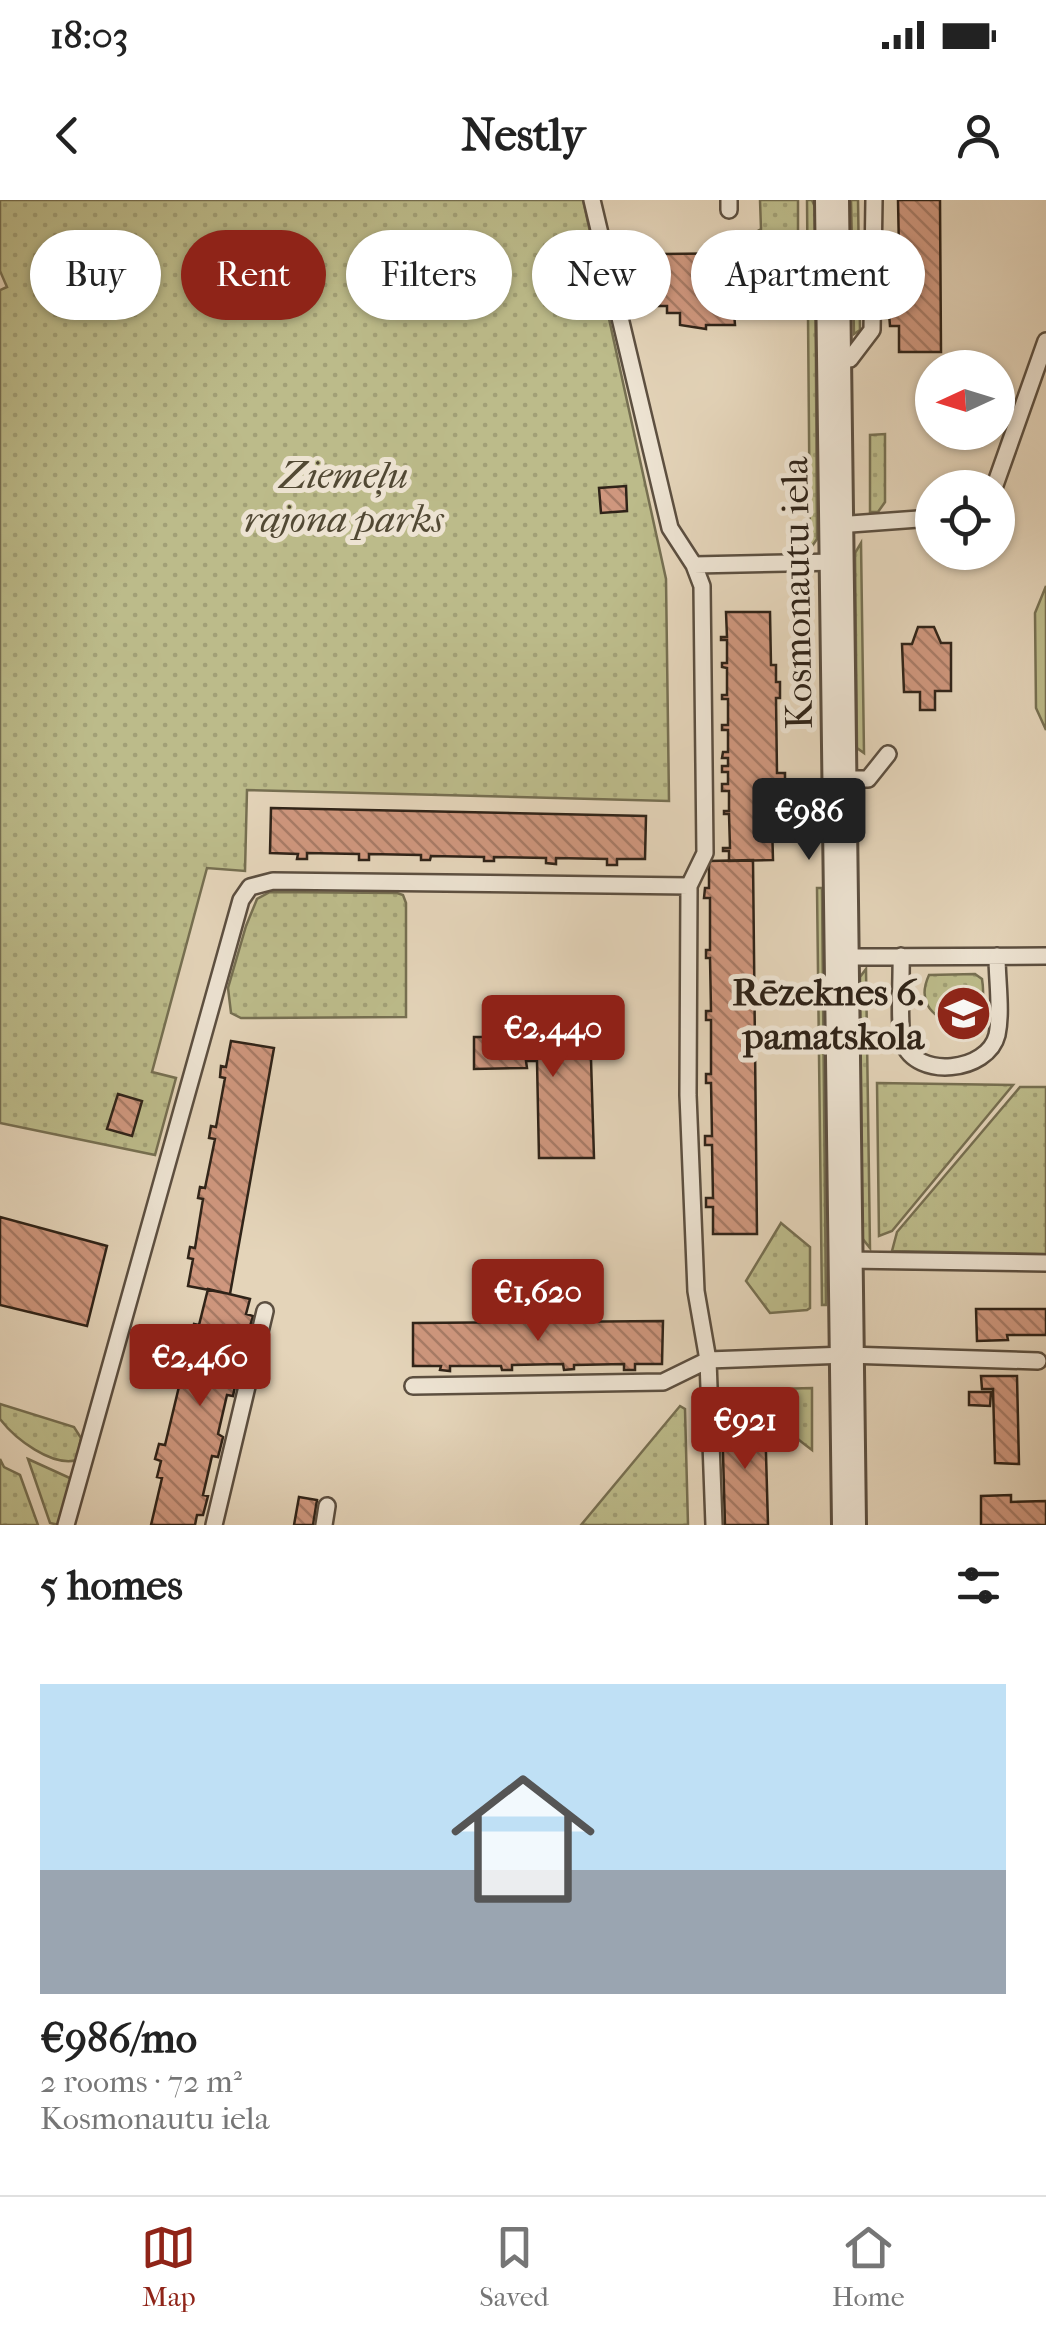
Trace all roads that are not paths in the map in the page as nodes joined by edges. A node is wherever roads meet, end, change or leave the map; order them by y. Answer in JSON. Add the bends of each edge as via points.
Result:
{"nodes":[{"id":1,"x":592,"y":200,"type":"edge"},
{"id":2,"x":832,"y":200,"type":"edge"},
{"id":3,"x":874,"y":200,"type":"edge"},
{"id":4,"x":1046,"y":341,"type":"edge"},
{"id":5,"x":833,"y":359,"type":"junction"},
{"id":6,"x":1043,"y":360,"type":"edge"},
{"id":7,"x":1001,"y":470,"type":"edge"},
{"id":8,"x":915,"y":519,"type":"edge"},
{"id":9,"x":837,"y":525,"type":"junction"},
{"id":10,"x":837,"y":562,"type":"junction"},
{"id":11,"x":694,"y":565,"type":"junction"},
{"id":12,"x":888,"y":754,"type":"dead end"},
{"id":13,"x":840,"y":779,"type":"junction"},
{"id":14,"x":688,"y":886,"type":"junction"},
{"id":15,"x":901,"y":956,"type":"junction"},
{"id":16,"x":997,"y":956,"type":"junction"},
{"id":17,"x":1046,"y":956,"type":"edge"},
{"id":18,"x":841,"y":957,"type":"junction"},
{"id":19,"x":847,"y":1260,"type":"junction"},
{"id":20,"x":1046,"y":1263,"type":"edge"},
{"id":21,"x":265,"y":1312,"type":"dead end"},
{"id":22,"x":847,"y":1354,"type":"junction"},
{"id":23,"x":708,"y":1360,"type":"junction"},
{"id":24,"x":1038,"y":1361,"type":"dead end"},
{"id":25,"x":413,"y":1386,"type":"dead end"},
{"id":26,"x":327,"y":1506,"type":"dead end"},
{"id":27,"x":66,"y":1525,"type":"edge"},
{"id":28,"x":214,"y":1525,"type":"edge"},
{"id":29,"x":324,"y":1525,"type":"edge"},
{"id":30,"x":714,"y":1525,"type":"edge"},
{"id":31,"x":850,"y":1525,"type":"edge"}],
"edges":[{"from":1,"to":11,"type":"lane","via":[[670,528]]},
{"from":2,"to":5,"type":"street","name":"Kosmonautu iela"},
{"from":3,"to":5,"type":"lane","via":[[872,330],[850,359]]},
{"from":4,"to":6,"type":"lane"},
{"from":5,"to":9,"type":"street","name":"Kosmonautu iela"},
{"from":6,"to":7,"type":"lane"},
{"from":8,"to":9,"type":"lane"},
{"from":9,"to":10,"type":"street","name":"Kosmonautu iela"},
{"from":10,"to":11,"type":"lane"},
{"from":10,"to":13,"type":"street","name":"Kosmonautu iela"},
{"from":11,"to":14,"type":"lane","via":[[702,586],[705,853]]},
{"from":12,"to":13,"type":"lane","via":[[868,779]]},
{"from":13,"to":18,"type":"street","name":"Kosmonautu iela"},
{"from":14,"to":23,"type":"lane","via":[[696,1291]]},
{"from":14,"to":27,"type":"lane","via":[[273,881],[250,887],[232,926]]},
{"from":15,"to":16,"type":"lane"},
{"from":15,"to":16,"type":"lane","via":[[903,1042],[930,1065],[959,1066],[976,1062],[996,1036]]},
{"from":15,"to":18,"type":"lane"},
{"from":16,"to":17,"type":"lane"},
{"from":18,"to":19,"type":"street","name":"Kosmonautu iela"},
{"from":19,"to":20,"type":"lane"},
{"from":19,"to":22,"type":"street","name":"Kosmonautu iela"},
{"from":21,"to":28,"type":"lane"},
{"from":22,"to":23,"type":"lane"},
{"from":22,"to":24,"type":"lane"},
{"from":22,"to":31,"type":"street","name":"Kosmonautu iela"},
{"from":23,"to":25,"type":"lane","via":[[663,1382]]},
{"from":23,"to":30,"type":"lane"},
{"from":26,"to":29,"type":"lane"}]}
